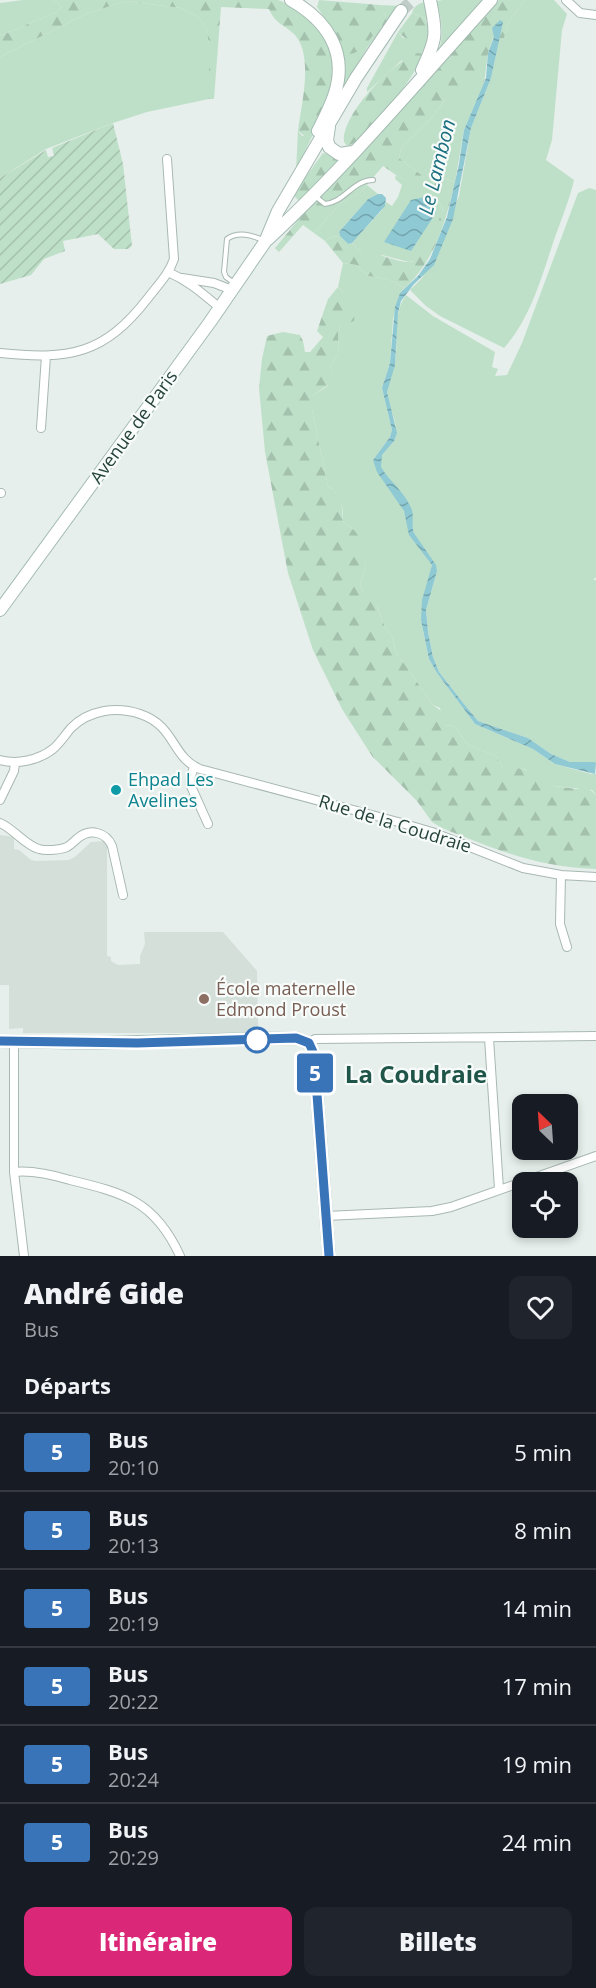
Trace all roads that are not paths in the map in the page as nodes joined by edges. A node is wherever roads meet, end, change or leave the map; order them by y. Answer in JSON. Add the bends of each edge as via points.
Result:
{"nodes":[{"id":1,"x":291,"y":0,"type":"edge"},
{"id":2,"x":430,"y":0,"type":"edge"},
{"id":3,"x":491,"y":0,"type":"edge"},
{"id":4,"x":566,"y":0,"type":"edge"},
{"id":5,"x":401,"y":11,"type":"tunnel mouth"},
{"id":6,"x":596,"y":15,"type":"edge"},
{"id":7,"x":413,"y":87,"type":"junction"},
{"id":8,"x":329,"y":127,"type":"junction"},
{"id":9,"x":353,"y":152,"type":"junction"},
{"id":10,"x":312,"y":153,"type":"junction"},
{"id":11,"x":166,"y":159,"type":"dead end"},
{"id":12,"x":373,"y":180,"type":"dead end"},
{"id":13,"x":314,"y":195,"type":"junction"},
{"id":14,"x":265,"y":242,"type":"junction"},
{"id":15,"x":168,"y":272,"type":"junction"},
{"id":16,"x":182,"y":278,"type":"junction"},
{"id":17,"x":234,"y":287,"type":"junction"},
{"id":18,"x":220,"y":308,"type":"junction"},
{"id":19,"x":0,"y":352,"type":"edge"},
{"id":20,"x":46,"y":356,"type":"junction"},
{"id":21,"x":41,"y":428,"type":"dead end"},
{"id":22,"x":0,"y":610,"type":"edge"},
{"id":23,"x":0,"y":760,"type":"edge"},
{"id":24,"x":15,"y":762,"type":"junction"},
{"id":25,"x":194,"y":767,"type":"junction"},
{"id":26,"x":0,"y":800,"type":"edge"},
{"id":27,"x":0,"y":823,"type":"edge"},
{"id":28,"x":208,"y":824,"type":"dead end"},
{"id":29,"x":561,"y":875,"type":"junction"},
{"id":30,"x":596,"y":877,"type":"edge"},
{"id":31,"x":123,"y":894,"type":"dead end"},
{"id":32,"x":567,"y":946,"type":"dead end"},
{"id":33,"x":596,"y":1036,"type":"edge"},
{"id":34,"x":489,"y":1038,"type":"junction"},
{"id":35,"x":0,"y":1041,"type":"edge"},
{"id":36,"x":14,"y":1042,"type":"junction"},
{"id":37,"x":309,"y":1043,"type":"junction"},
{"id":38,"x":596,"y":1156,"type":"edge"},
{"id":39,"x":14,"y":1172,"type":"junction"},
{"id":40,"x":499,"y":1189,"type":"junction"},
{"id":41,"x":326,"y":1216,"type":"junction"},
{"id":42,"x":24,"y":1256,"type":"edge"},
{"id":43,"x":180,"y":1256,"type":"edge"},
{"id":44,"x":329,"y":1256,"type":"edge"}],
"edges":[{"from":1,"to":10,"type":"main road","via":[[326,28],[337,55],[336,92]]},
{"from":2,"to":7,"type":"main road","via":[[435,41]]},
{"from":3,"to":7,"type":"main road","name":"Avenue de Paris"},
{"from":4,"to":6,"type":"street","via":[[580,13]]},
{"from":5,"to":8,"type":"main road","name":"Avenue de Paris"},
{"from":7,"to":9,"type":"main road","name":"Avenue de Paris"},
{"from":8,"to":9,"type":"main road","via":[[329,147],[339,154]]},
{"from":8,"to":10,"type":"main road","name":"Avenue de Paris"},
{"from":9,"to":13,"type":"main road","name":"Avenue de Paris"},
{"from":10,"to":14,"type":"main road","name":"Avenue de Paris"},
{"from":11,"to":15,"type":"street","via":[[174,249]]},
{"from":12,"to":13,"type":"lane","via":[[359,183],[333,203],[325,204]]},
{"from":13,"to":14,"type":"main road","name":"Avenue de Paris"},
{"from":14,"to":17,"type":"main road","name":"Avenue de Paris"},
{"from":14,"to":17,"type":"lane","via":[[252,235],[227,239],[225,275]]},
{"from":15,"to":16,"type":"street"},
{"from":15,"to":20,"type":"street","via":[[117,331],[82,350]]},
{"from":16,"to":17,"type":"street"},
{"from":16,"to":18,"type":"street"},
{"from":17,"to":18,"type":"main road","name":"Avenue de Paris"},
{"from":18,"to":22,"type":"main road","name":"Avenue de Paris"},
{"from":19,"to":20,"type":"street"},
{"from":20,"to":21,"type":"street"},
{"from":23,"to":24,"type":"street"},
{"from":24,"to":25,"type":"street","via":[[49,751],[90,714],[120,711],[141,714],[159,724]]},
{"from":24,"to":26,"type":"street"},
{"from":25,"to":28,"type":"street","via":[[190,784]]},
{"from":25,"to":29,"type":"street","name":"Rue de la Coudraie","via":[[410,825],[522,868]]},
{"from":27,"to":31,"type":"street","via":[[40,850],[62,849],[90,832],[103,834],[110,840]]},
{"from":29,"to":30,"type":"street","name":"Rue de la Coudraie"},
{"from":29,"to":32,"type":"street","via":[[560,924]]},
{"from":33,"to":34,"type":"street"},
{"from":34,"to":37,"type":"street","via":[[315,1039]]},
{"from":34,"to":40,"type":"street"},
{"from":35,"to":36,"type":"main road"},
{"from":36,"to":37,"type":"main road","via":[[296,1038]]},
{"from":36,"to":39,"type":"street"},
{"from":37,"to":41,"type":"main road","via":[[314,1054]]},
{"from":38,"to":40,"type":"street"},
{"from":39,"to":42,"type":"street"},
{"from":39,"to":43,"type":"street","via":[[60,1177],[121,1193],[158,1220]]},
{"from":40,"to":41,"type":"street","via":[[432,1211]]},
{"from":41,"to":44,"type":"main road"}]}
